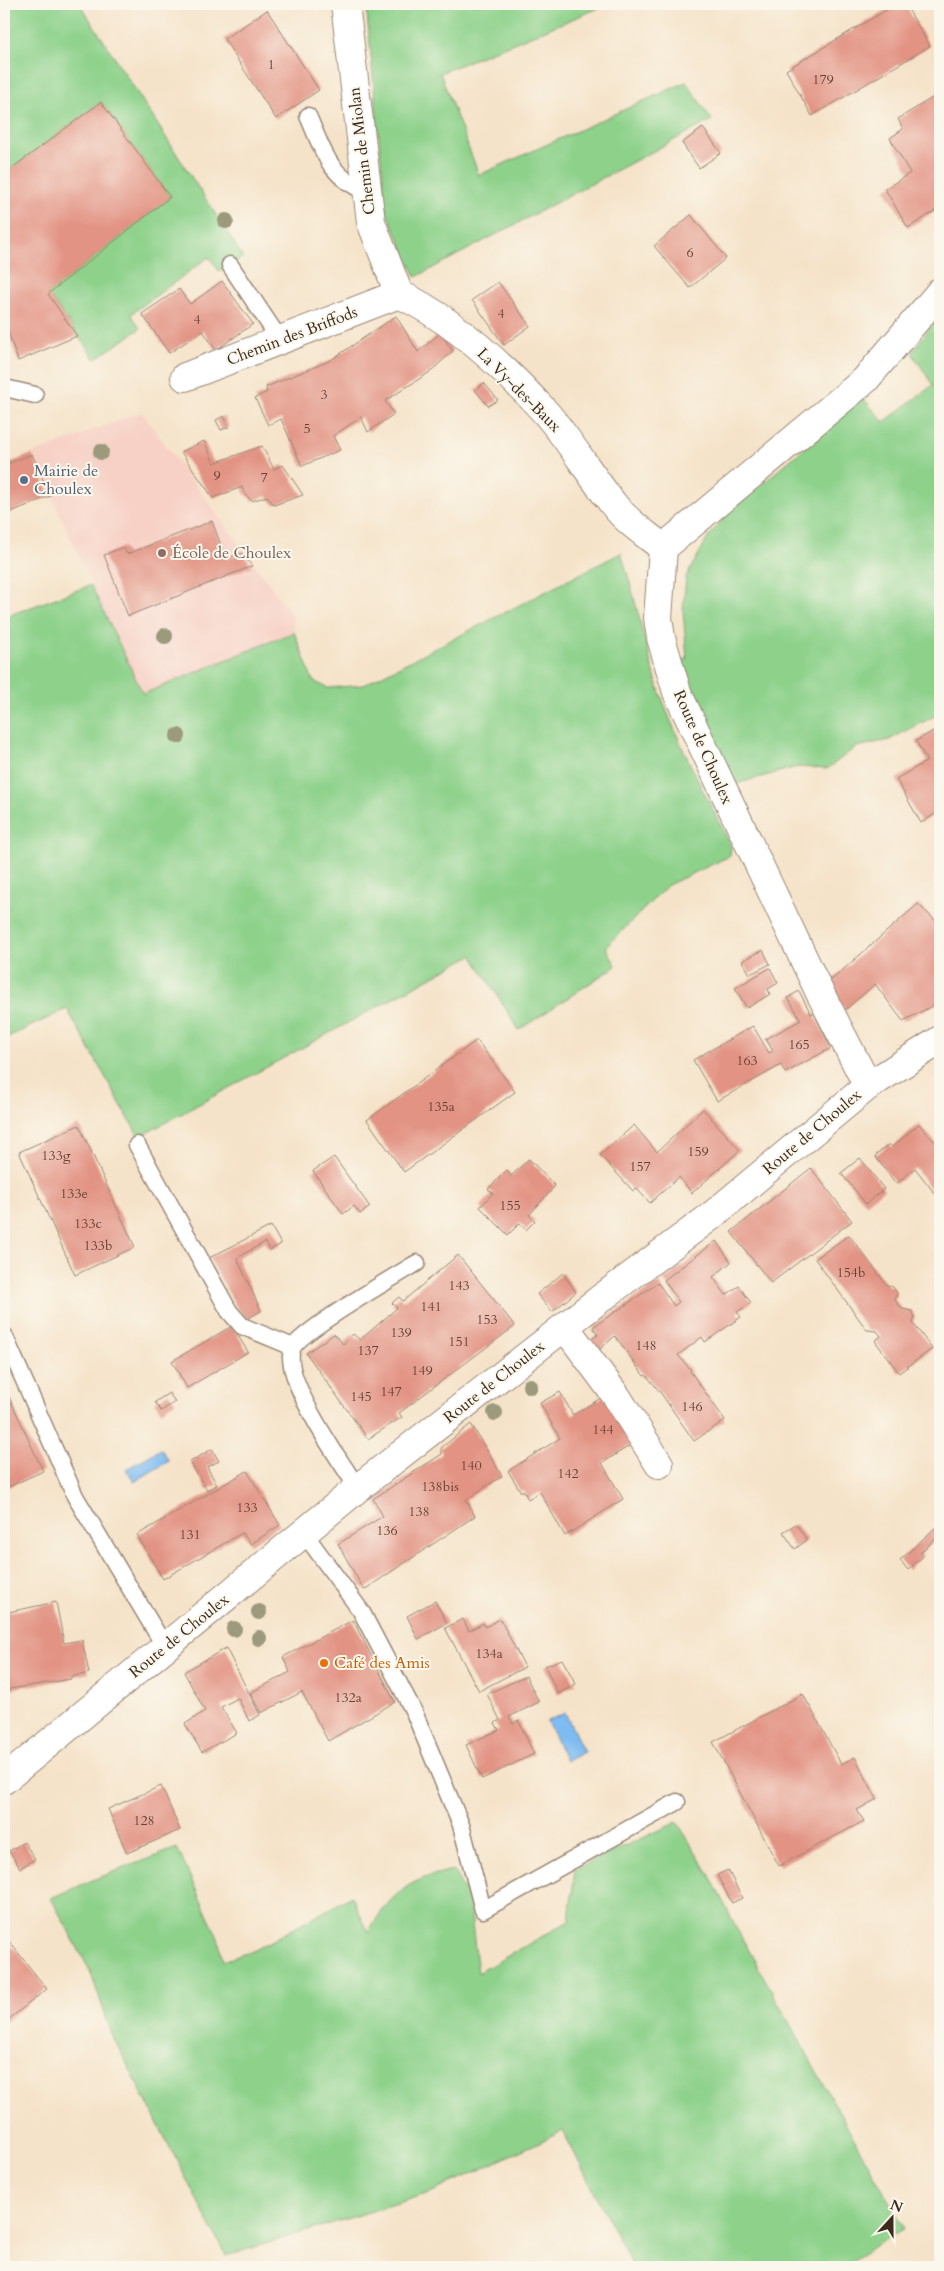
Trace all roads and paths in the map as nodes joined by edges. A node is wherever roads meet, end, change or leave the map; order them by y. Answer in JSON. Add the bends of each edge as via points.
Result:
{"nodes":[{"id":1,"x":345,"y":4,"type":"edge"},
{"id":2,"x":308,"y":116,"type":"dead end"},
{"id":3,"x":367,"y":192,"type":"junction"},
{"id":4,"x":230,"y":265,"type":"dead end"},
{"id":5,"x":940,"y":292,"type":"edge"},
{"id":6,"x":399,"y":294,"type":"junction"},
{"id":7,"x":280,"y":340,"type":"junction"},
{"id":8,"x":185,"y":377,"type":"dead end"},
{"id":9,"x":5,"y":388,"type":"edge"},
{"id":10,"x":35,"y":395,"type":"dead end"},
{"id":11,"x":662,"y":548,"type":"junction"},
{"id":12,"x":940,"y":1040,"type":"edge"},
{"id":13,"x":868,"y":1086,"type":"junction"},
{"id":14,"x":137,"y":1145,"type":"dead end"},
{"id":15,"x":417,"y":1263,"type":"dead end"},
{"id":16,"x":565,"y":1327,"type":"junction"},
{"id":17,"x":4,"y":1335,"type":"edge"},
{"id":18,"x":293,"y":1347,"type":"junction"},
{"id":19,"x":658,"y":1464,"type":"dead end"},
{"id":20,"x":358,"y":1488,"type":"junction"},
{"id":21,"x":304,"y":1534,"type":"junction"},
{"id":22,"x":165,"y":1648,"type":"junction"},
{"id":23,"x":4,"y":1780,"type":"edge"},
{"id":24,"x":677,"y":1802,"type":"dead end"}],
"edges":[{"from":1,"to":3,"type":"street","name":"Chemin de Miolan"},
{"from":2,"to":3,"type":"lane","via":[[335,172],[348,184]]},
{"from":3,"to":6,"type":"street","name":"Chemin de Miolan","via":[[371,222]]},
{"from":4,"to":7,"type":"lane"},
{"from":5,"to":11,"type":"street","via":[[865,380]]},
{"from":6,"to":7,"type":"street","name":"Chemin des Briffods"},
{"from":6,"to":11,"type":"street","name":"La Vy-des-Baux","via":[[461,333],[506,374],[545,413],[614,506]]},
{"from":7,"to":8,"type":"street","name":"Chemin des Briffods"},
{"from":9,"to":10,"type":"lane"},
{"from":11,"to":13,"type":"street","name":"Route de Choulex","via":[[660,638],[677,692],[818,991]]},
{"from":12,"to":13,"type":"street"},
{"from":13,"to":16,"type":"street","name":"Route de Choulex","via":[[710,1217]]},
{"from":14,"to":18,"type":"lane","via":[[229,1311],[242,1326]]},
{"from":15,"to":18,"type":"lane","via":[[324,1321]]},
{"from":16,"to":19,"type":"street","via":[[617,1397]]},
{"from":16,"to":20,"type":"street","name":"Route de Choulex"},
{"from":17,"to":22,"type":"lane","via":[[75,1496]]},
{"from":18,"to":20,"type":"lane","via":[[290,1356],[301,1392],[326,1442]]},
{"from":20,"to":21,"type":"street","name":"Route de Choulex"},
{"from":21,"to":22,"type":"street","name":"Route de Choulex"},
{"from":21,"to":24,"type":"lane","via":[[361,1611],[414,1712],[461,1825],[483,1910]]},
{"from":22,"to":23,"type":"street","name":"Route de Choulex"}]}
